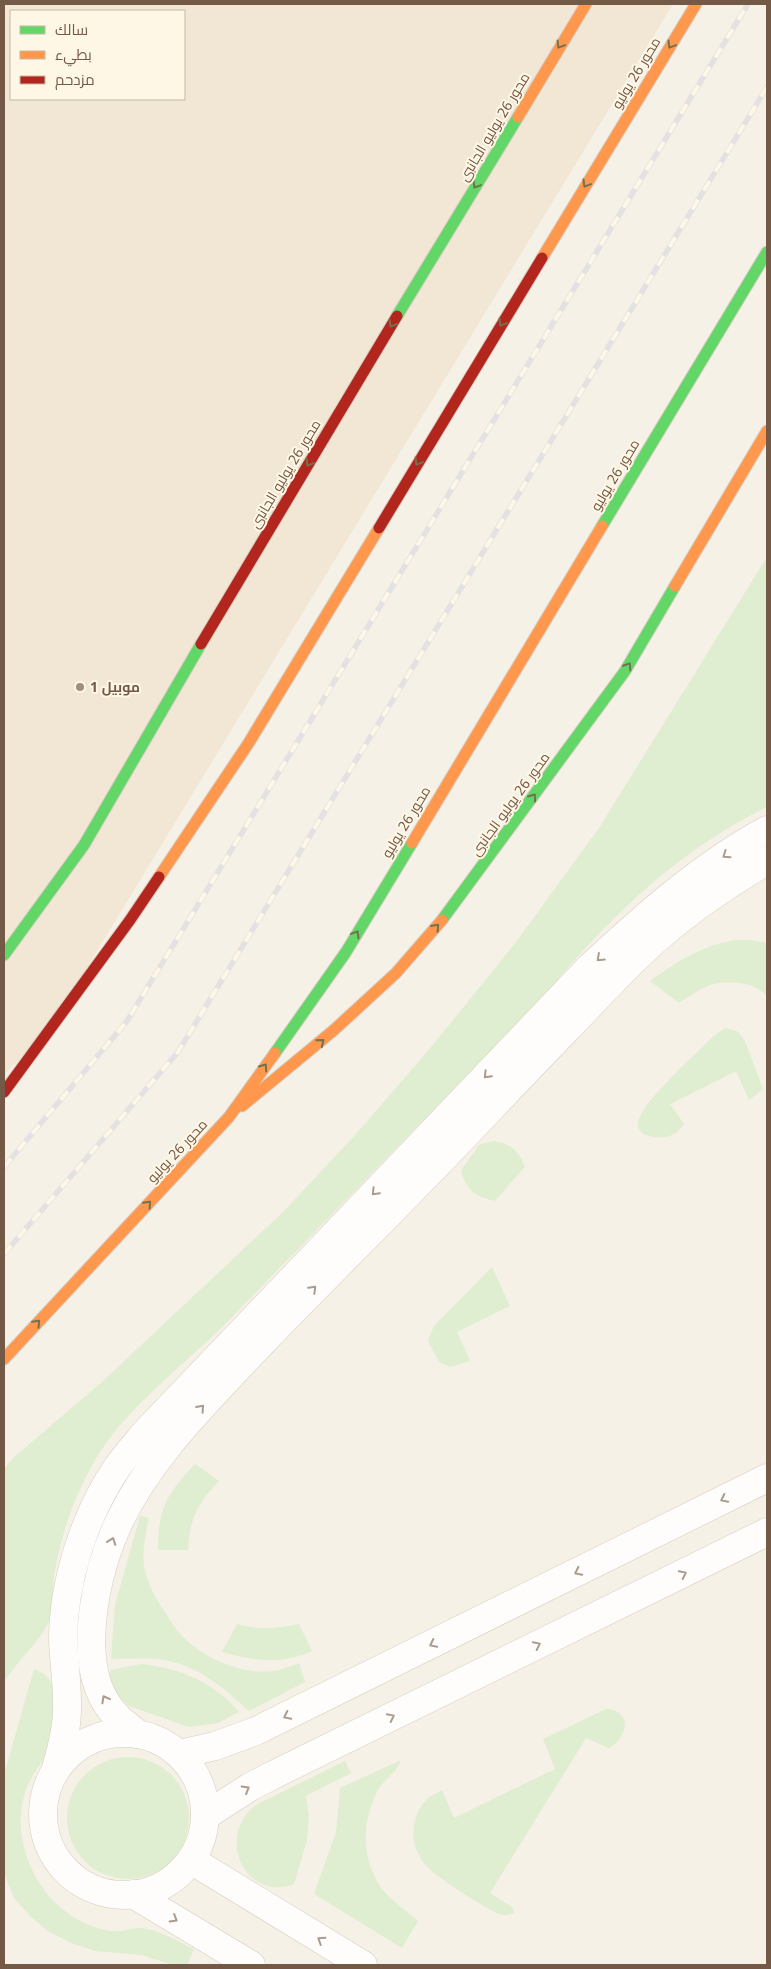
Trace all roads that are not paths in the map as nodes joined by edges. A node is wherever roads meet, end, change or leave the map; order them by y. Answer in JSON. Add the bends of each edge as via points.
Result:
{"nodes":[{"id":1,"x":586,"y":4,"type":"edge"},
{"id":2,"x":696,"y":4,"type":"edge"},
{"id":3,"x":767,"y":252,"type":"edge"},
{"id":4,"x":767,"y":431,"type":"edge"},
{"id":5,"x":767,"y":830,"type":"edge"},
{"id":6,"x":767,"y":861,"type":"edge"},
{"id":7,"x":4,"y":955,"type":"edge"},
{"id":8,"x":4,"y":1092,"type":"edge"},
{"id":9,"x":229,"y":1117,"type":"junction"},
{"id":10,"x":4,"y":1359,"type":"edge"},
{"id":11,"x":767,"y":1478,"type":"edge"},
{"id":12,"x":767,"y":1532,"type":"edge"},
{"id":13,"x":138,"y":1734,"type":"junction"},
{"id":14,"x":180,"y":1754,"type":"junction"},
{"id":15,"x":56,"y":1769,"type":"junction"},
{"id":16,"x":205,"y":1816,"type":"junction"},
{"id":17,"x":191,"y":1860,"type":"junction"},
{"id":18,"x":133,"y":1894,"type":"junction"},
{"id":19,"x":251,"y":1965,"type":"edge"},
{"id":20,"x":363,"y":1965,"type":"edge"}],
"edges":[{"from":1,"to":7,"type":"main road","name":"محور 26 يوليو الجانبى","one_way":true,"via":[[248,563],[84,845]]},
{"from":2,"to":8,"type":"main road","name":"محور 26 يوليو","one_way":true,"via":[[248,744],[130,920]]},
{"from":9,"to":3,"type":"main road","name":"محور 26 يوليو","one_way":true,"via":[[346,952]]},
{"from":9,"to":4,"type":"main road","name":"محور 26 يوليو الجانبى","one_way":true,"via":[[334,1030],[396,972],[452,909],[625,671]]},
{"from":5,"to":15,"type":"street","one_way":true,"via":[[687,882],[590,967],[145,1433],[116,1469],[78,1550],[70,1586],[63,1641],[67,1704],[64,1737]]},
{"from":13,"to":6,"type":"street","one_way":true,"via":[[106,1703],[97,1683],[92,1662],[92,1626],[97,1590],[118,1523],[135,1491],[166,1447],[297,1306],[653,942],[698,906]]},
{"from":10,"to":9,"type":"main road","name":"محور 26 يوليو","one_way":true},
{"from":11,"to":14,"type":"street","one_way":true,"via":[[256,1731]]},
{"from":16,"to":12,"type":"street","one_way":true,"via":[[273,1774]]},
{"from":13,"to":14,"type":"street","via":[[160,1740]]},
{"from":13,"to":15,"type":"street","via":[[114,1733],[91,1739]]},
{"from":14,"to":16,"type":"street","via":[[194,1772],[203,1793]]},
{"from":15,"to":18,"type":"street","via":[[46,1789],[42,1812],[45,1835],[54,1856],[68,1874],[88,1886],[110,1893]]},
{"from":16,"to":17,"type":"street","via":[[201,1839]]},
{"from":17,"to":18,"type":"street","via":[[175,1877],[155,1888]]},
{"from":20,"to":17,"type":"street","one_way":true},
{"from":18,"to":19,"type":"street","one_way":true}]}
